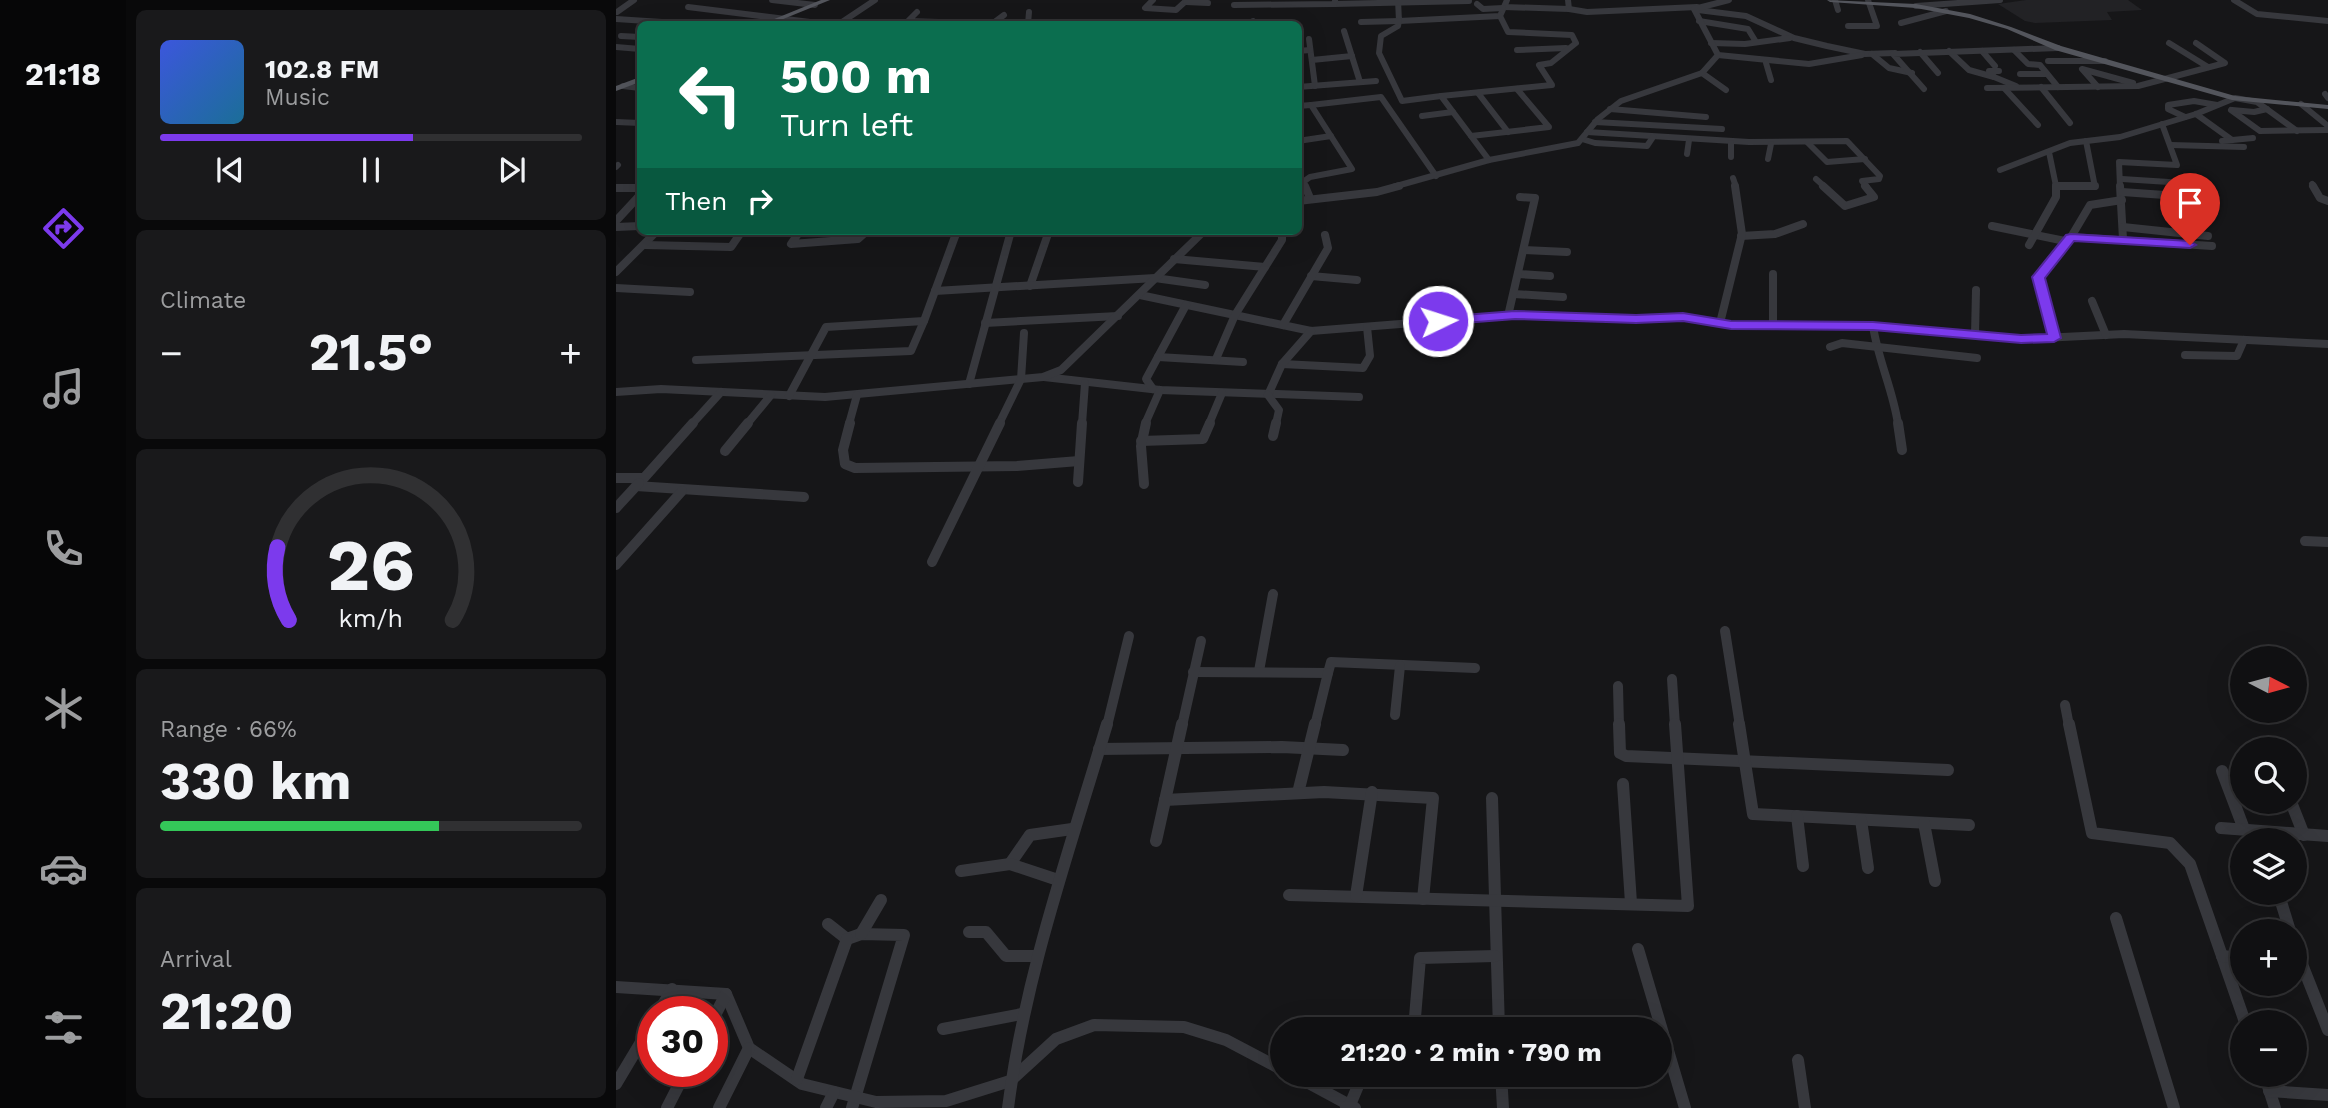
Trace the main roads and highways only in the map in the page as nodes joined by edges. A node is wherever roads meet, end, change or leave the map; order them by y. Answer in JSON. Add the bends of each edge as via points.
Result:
{"nodes":[{"id":1,"x":827,"y":0,"type":"edge"},
{"id":2,"x":1833,"y":0,"type":"edge"},
{"id":3,"x":1868,"y":1,"type":"edge"},
{"id":4,"x":774,"y":21,"type":"edge"},
{"id":5,"x":637,"y":80,"type":"edge"},
{"id":6,"x":620,"y":87,"type":"edge"},
{"id":7,"x":2328,"y":107,"type":"edge"}],
"edges":[{"from":1,"to":4,"type":"main road"},
{"from":2,"to":3,"type":"main road"},
{"from":3,"to":7,"type":"main road","via":[[1993,22],[2058,48],[2235,98]]},
{"from":5,"to":6,"type":"main road"}]}
